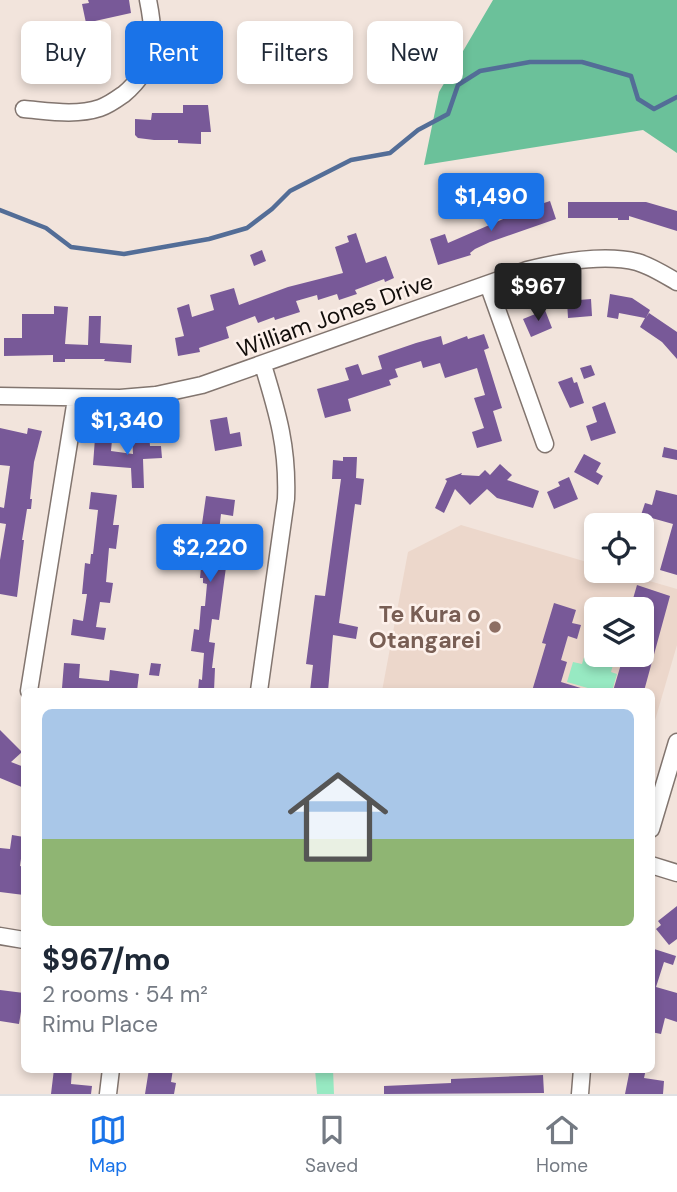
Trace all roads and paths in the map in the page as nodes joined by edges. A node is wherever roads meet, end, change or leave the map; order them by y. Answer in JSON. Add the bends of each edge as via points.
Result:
{"nodes":[{"id":1,"x":148,"y":0,"type":"edge"},
{"id":2,"x":24,"y":109,"type":"dead end"},
{"id":3,"x":677,"y":282,"type":"edge"},
{"id":4,"x":488,"y":284,"type":"junction"},
{"id":5,"x":263,"y":365,"type":"junction"},
{"id":6,"x":0,"y":396,"type":"edge"},
{"id":7,"x":76,"y":399,"type":"junction"},
{"id":8,"x":545,"y":444,"type":"dead end"},
{"id":9,"x":30,"y":688,"type":"edge"},
{"id":10,"x":259,"y":688,"type":"edge"},
{"id":11,"x":677,"y":741,"type":"edge"},
{"id":12,"x":655,"y":816,"type":"edge"},
{"id":13,"x":655,"y":866,"type":"edge"},
{"id":14,"x":677,"y":873,"type":"edge"},
{"id":15,"x":0,"y":936,"type":"edge"},
{"id":16,"x":21,"y":940,"type":"edge"},
{"id":17,"x":111,"y":1073,"type":"edge"},
{"id":18,"x":582,"y":1073,"type":"edge"},
{"id":19,"x":108,"y":1094,"type":"edge"},
{"id":20,"x":580,"y":1094,"type":"edge"}],
"edges":[{"from":1,"to":2,"type":"street","via":[[152,48],[145,73],[132,87],[102,108],[64,112]]},
{"from":3,"to":4,"type":"street","name":"William Jones Drive","via":[[638,262],[615,260],[558,263]]},
{"from":4,"to":5,"type":"street","name":"William Jones Drive"},
{"from":4,"to":8,"type":"street"},
{"from":5,"to":7,"type":"street","name":"William Jones Drive","via":[[156,395]]},
{"from":5,"to":10,"type":"street","via":[[284,441],[287,470]]},
{"from":6,"to":7,"type":"street","name":"William Jones Drive"},
{"from":7,"to":9,"type":"street"},
{"from":11,"to":12,"type":"street"},
{"from":13,"to":14,"type":"street"},
{"from":15,"to":16,"type":"street"},
{"from":17,"to":19,"type":"street"},
{"from":18,"to":20,"type":"street"}]}
